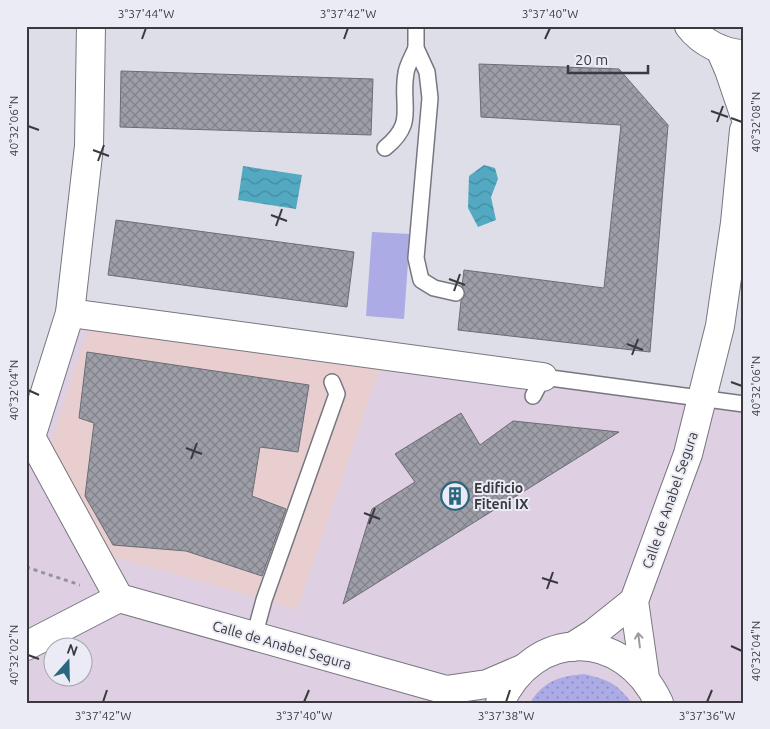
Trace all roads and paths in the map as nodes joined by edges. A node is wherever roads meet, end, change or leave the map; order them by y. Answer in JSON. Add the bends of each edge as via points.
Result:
{"nodes":[{"id":1,"x":91,"y":26,"type":"edge"},
{"id":2,"x":416,"y":26,"type":"edge"},
{"id":3,"x":689,"y":26,"type":"edge"},
{"id":4,"x":416,"y":48,"type":"junction"},
{"id":5,"x":732,"y":52,"type":"edge"},
{"id":6,"x":744,"y":114,"type":"edge"},
{"id":7,"x":744,"y":130,"type":"edge"},
{"id":8,"x":385,"y":148,"type":"dead end"},
{"id":9,"x":456,"y":293,"type":"dead end"},
{"id":10,"x":70,"y":313,"type":"junction"},
{"id":11,"x":332,"y":382,"type":"dead end"},
{"id":12,"x":538,"y":387,"type":"joint"},
{"id":13,"x":702,"y":398,"type":"junction"},
{"id":14,"x":744,"y":404,"type":"edge"},
{"id":15,"x":29,"y":439,"type":"edge"},
{"id":16,"x":26,"y":567,"type":"edge"},
{"id":17,"x":119,"y":598,"type":"junction"},
{"id":18,"x":634,"y":601,"type":"junction"},
{"id":19,"x":254,"y":637,"type":"junction"},
{"id":20,"x":26,"y":646,"type":"edge"},
{"id":21,"x":572,"y":647,"type":"junction"},
{"id":22,"x":522,"y":669,"type":"junction"},
{"id":23,"x":644,"y":678,"type":"junction"},
{"id":24,"x":452,"y":697,"type":"edge"},
{"id":25,"x":500,"y":703,"type":"edge"},
{"id":26,"x":659,"y":703,"type":"edge"}],
"edges":[{"from":1,"to":10,"type":"street","via":[[89,146]]},
{"from":2,"to":4,"type":"lane"},
{"from":3,"to":5,"type":"street","via":[[704,41]]},
{"from":4,"to":8,"type":"lane","via":[[406,72],[404,125],[396,139]]},
{"from":4,"to":9,"type":"lane","via":[[427,72],[430,98],[416,258],[421,280],[434,288]]},
{"from":5,"to":6,"type":"street","via":[[729,70]]},
{"from":7,"to":13,"type":"street","name":"Calle de Anabel Segura","via":[[720,326]]},
{"from":10,"to":12,"type":"street"},
{"from":10,"to":15,"type":"street"},
{"from":11,"to":19,"type":"lane","via":[[337,394]]},
{"from":12,"to":13,"type":"lane"},
{"from":13,"to":14,"type":"lane"},
{"from":13,"to":18,"type":"street","name":"Calle de Anabel Segura","via":[[688,454]]},
{"from":15,"to":17,"type":"street"},
{"from":16,"to":17,"type":"path"},
{"from":17,"to":19,"type":"street","name":"Calle de Anabel Segura"},
{"from":17,"to":20,"type":"street"},
{"from":18,"to":21,"type":"street"},
{"from":23,"to":18,"type":"street","name":"Calle de Anabel Segura","one_way":true},
{"from":19,"to":24,"type":"street","name":"Calle de Anabel Segura"},
{"from":21,"to":22,"type":"street","via":[[541,656]]},
{"from":21,"to":23,"type":"street","via":[[596,648],[616,654]]},
{"from":22,"to":24,"type":"street","name":"Calle de Anabel Segura"},
{"from":22,"to":25,"type":"street"},
{"from":23,"to":26,"type":"street"}]}
